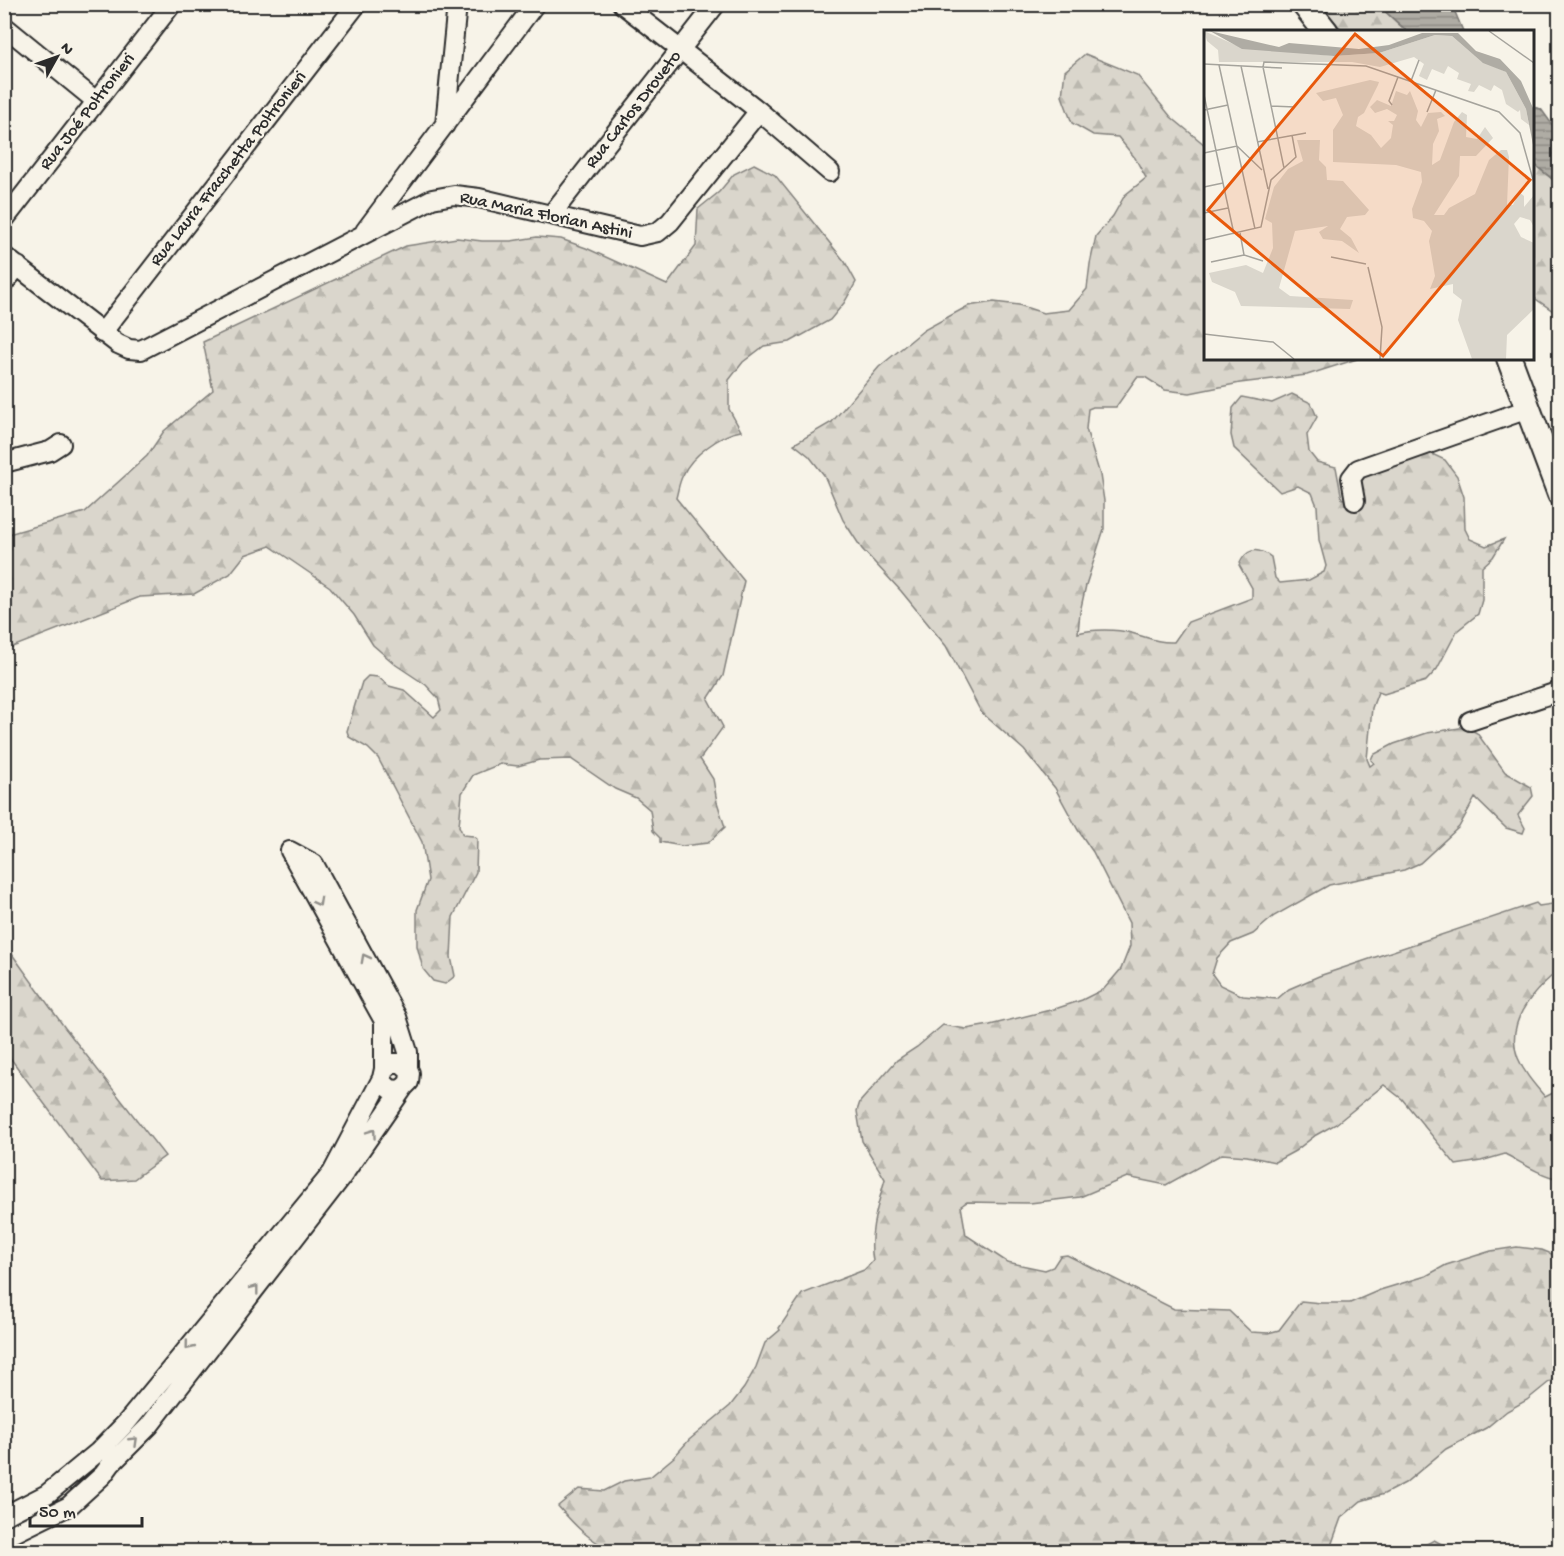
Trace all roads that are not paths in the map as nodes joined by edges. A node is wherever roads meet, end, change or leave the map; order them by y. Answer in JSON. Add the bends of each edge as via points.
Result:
{"nodes":[{"id":1,"x":172,"y":4,"type":"edge"},
{"id":2,"x":357,"y":4,"type":"edge"},
{"id":3,"x":457,"y":4,"type":"edge"},
{"id":4,"x":535,"y":4,"type":"edge"},
{"id":5,"x":622,"y":4,"type":"edge"},
{"id":6,"x":716,"y":4,"type":"edge"},
{"id":7,"x":1304,"y":4,"type":"edge"},
{"id":8,"x":4,"y":26,"type":"edge"},
{"id":9,"x":1324,"y":30,"type":"edge"},
{"id":10,"x":681,"y":50,"type":"junction"},
{"id":11,"x":96,"y":101,"type":"junction"},
{"id":12,"x":759,"y":111,"type":"junction"},
{"id":13,"x":445,"y":126,"type":"junction"},
{"id":14,"x":830,"y":172,"type":"dead end"},
{"id":15,"x":551,"y":215,"type":"junction"},
{"id":16,"x":4,"y":219,"type":"edge"},
{"id":17,"x":363,"y":235,"type":"junction"},
{"id":18,"x":11,"y":261,"type":"edge"},
{"id":19,"x":4,"y":283,"type":"edge"},
{"id":20,"x":102,"y":333,"type":"junction"},
{"id":21,"x":1510,"y":360,"type":"edge"},
{"id":22,"x":1528,"y":409,"type":"junction"},
{"id":23,"x":61,"y":444,"type":"dead end"},
{"id":24,"x":4,"y":463,"type":"edge"},
{"id":25,"x":1560,"y":495,"type":"edge"},
{"id":26,"x":1355,"y":501,"type":"dead end"},
{"id":27,"x":1560,"y":691,"type":"edge"},
{"id":28,"x":1470,"y":721,"type":"dead end"},
{"id":29,"x":383,"y":1074,"type":"junction"},
{"id":30,"x":406,"y":1078,"type":"junction"},
{"id":31,"x":104,"y":1458,"type":"junction"},
{"id":32,"x":47,"y":1494,"type":"junction"},
{"id":33,"x":57,"y":1512,"type":"junction"},
{"id":34,"x":4,"y":1516,"type":"edge"},
{"id":35,"x":4,"y":1538,"type":"edge"}],
"edges":[{"from":1,"to":11,"type":"street","name":"Rua Joé Poltronieri"},
{"from":2,"to":20,"type":"street","name":"Rua Laura Fracchetta Poltronieri"},
{"from":3,"to":13,"type":"street"},
{"from":4,"to":13,"type":"street"},
{"from":5,"to":10,"type":"street"},
{"from":6,"to":10,"type":"street","name":"Rua Carlos Droveto"},
{"from":7,"to":9,"type":"street"},
{"from":8,"to":11,"type":"street"},
{"from":10,"to":12,"type":"street"},
{"from":10,"to":15,"type":"street","name":"Rua Carlos Droveto"},
{"from":11,"to":16,"type":"street","name":"Rua Joé Poltronieri"},
{"from":12,"to":14,"type":"street"},
{"from":12,"to":15,"type":"street","name":"Rua Maria Florian Astini","via":[[658,232],[640,236]]},
{"from":13,"to":17,"type":"street"},
{"from":15,"to":17,"type":"street","name":"Rua Maria Florian Astini","via":[[454,195],[432,198]]},
{"from":17,"to":20,"type":"street","name":"Rua Maria Florian Astini","via":[[141,350],[129,349]]},
{"from":18,"to":19,"type":"street"},
{"from":18,"to":20,"type":"street"},
{"from":21,"to":22,"type":"street"},
{"from":22,"to":25,"type":"street"},
{"from":22,"to":26,"type":"street","via":[[1358,469],[1351,478]]},
{"from":23,"to":24,"type":"street","via":[[50,451]]},
{"from":27,"to":28,"type":"street"},
{"from":29,"to":30,"type":"street","via":[[390,1089],[398,1090]]},
{"from":30,"to":29,"type":"street","one_way":true,"via":[[408,1052],[397,1017],[314,864],[290,851],[384,1021]]},
{"from":29,"to":31,"type":"street","one_way":true,"via":[[332,1173],[127,1422]]},
{"from":31,"to":30,"type":"street","one_way":true,"via":[[149,1426],[341,1178]]},
{"from":31,"to":32,"type":"street"},
{"from":31,"to":33,"type":"street","via":[[103,1475]]},
{"from":32,"to":33,"type":"street"},
{"from":32,"to":34,"type":"street"},
{"from":33,"to":35,"type":"street"}]}
